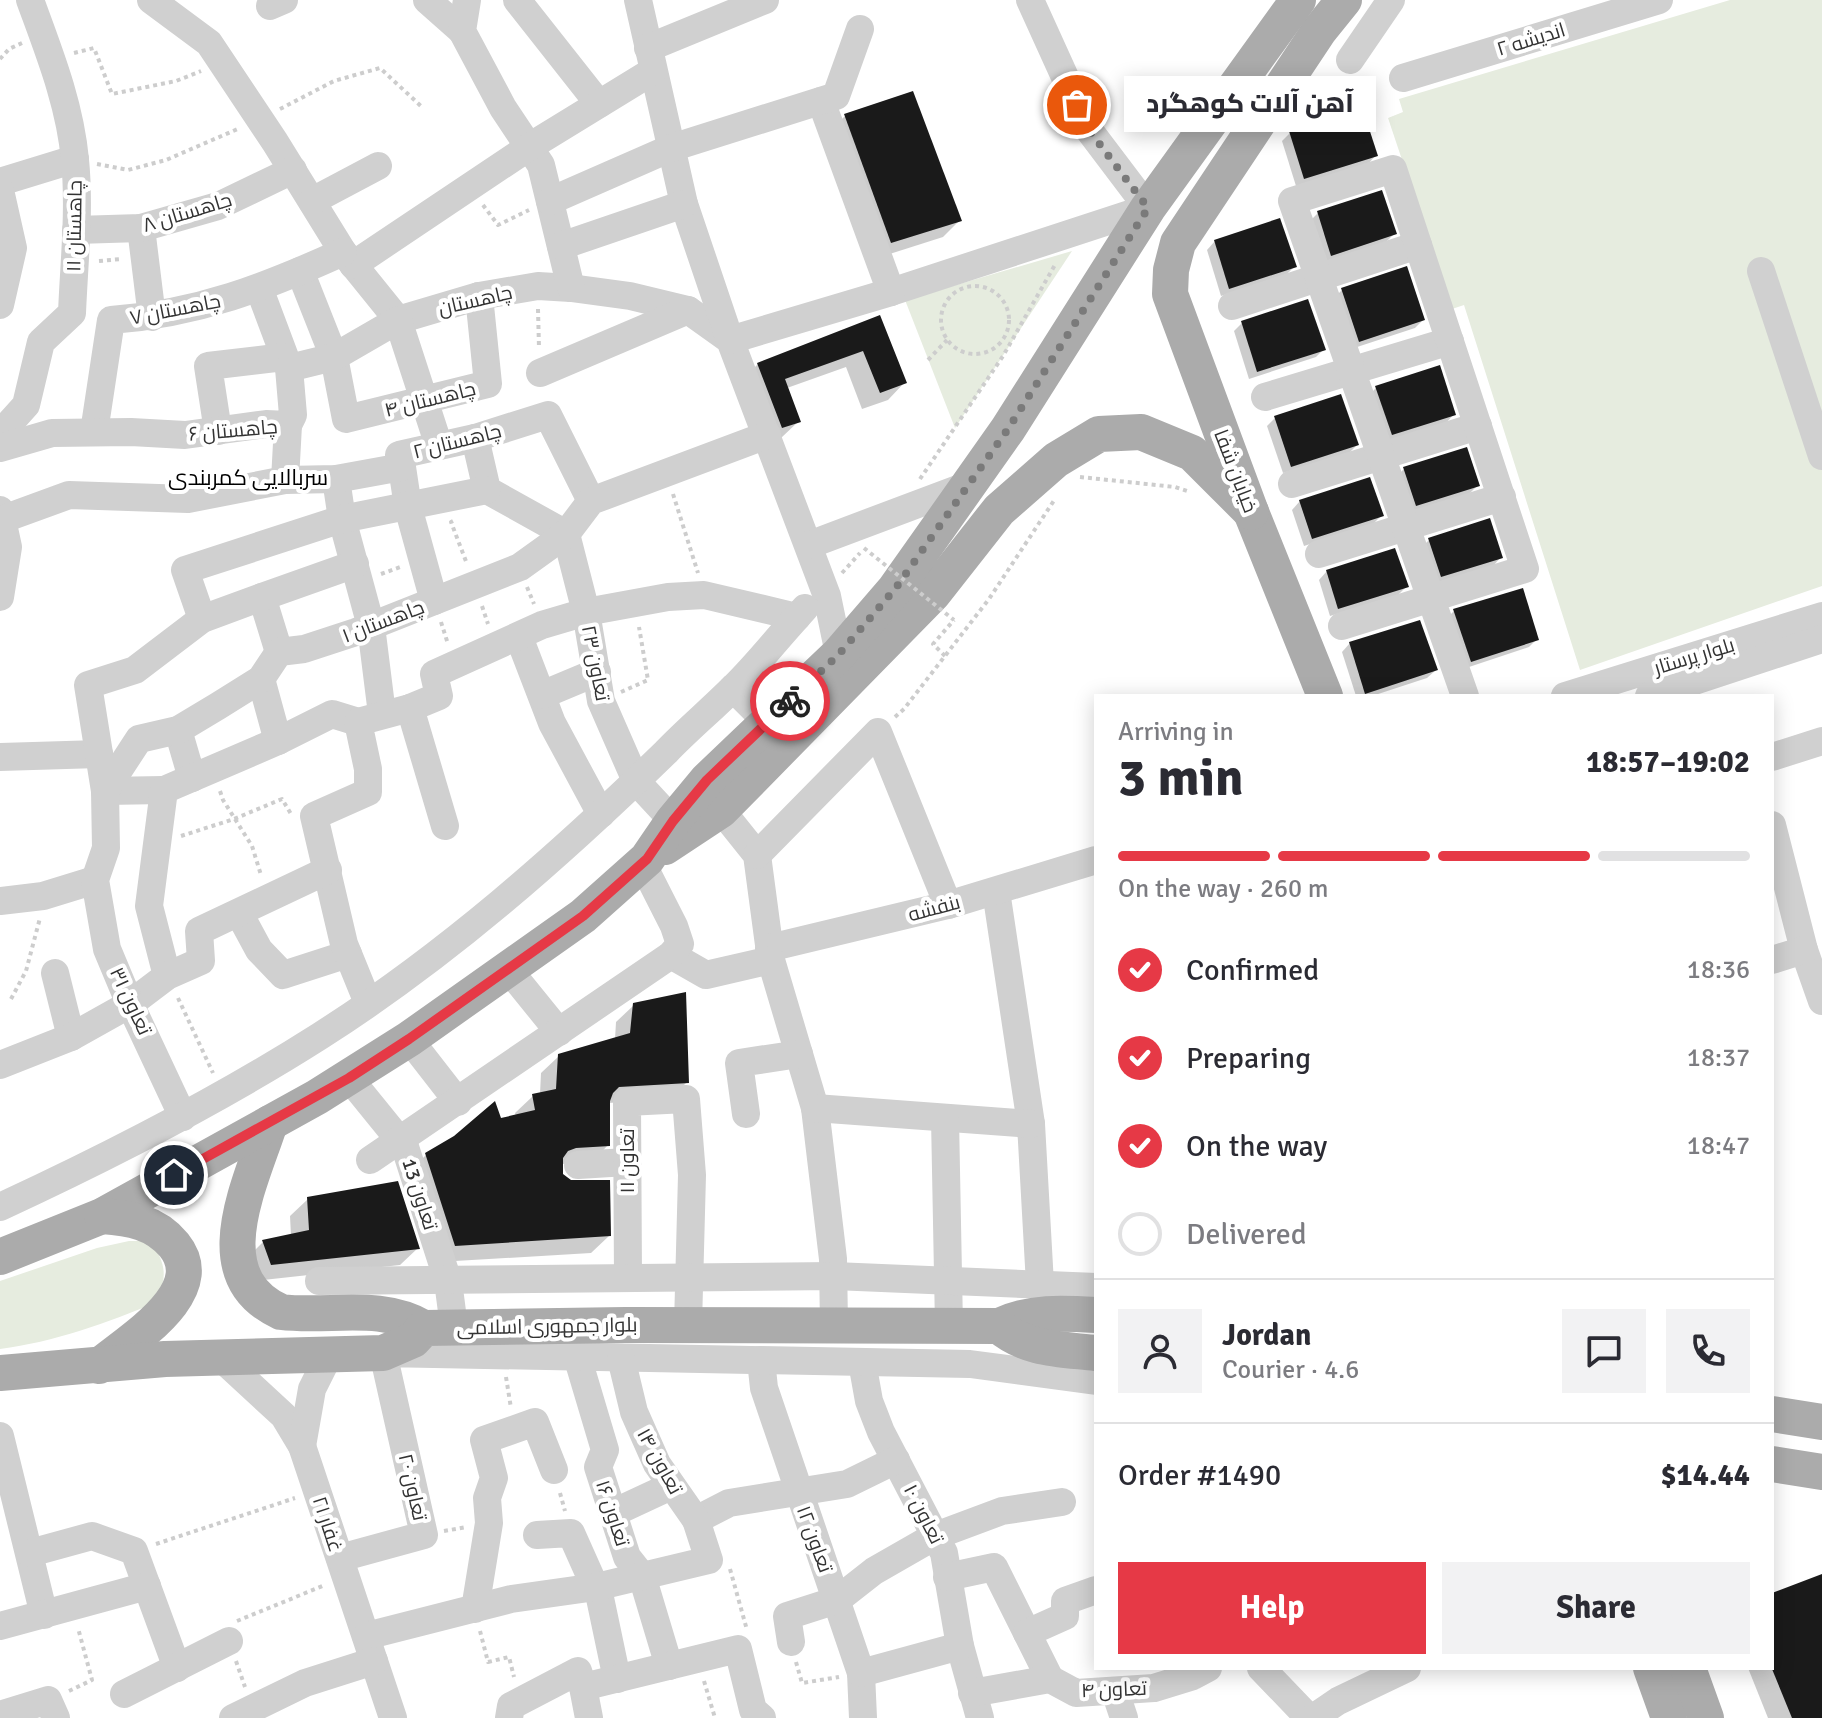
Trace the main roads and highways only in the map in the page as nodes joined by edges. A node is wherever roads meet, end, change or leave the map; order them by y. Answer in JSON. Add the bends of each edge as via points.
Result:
{"nodes":[{"id":1,"x":1298,"y":0,"type":"edge"},
{"id":2,"x":1344,"y":0,"type":"edge"},
{"id":3,"x":1251,"y":512,"type":"junction"},
{"id":4,"x":1324,"y":694,"type":"edge"},
{"id":5,"x":644,"y":861,"type":"junction"},
{"id":6,"x":270,"y":1123,"type":"junction"},
{"id":7,"x":102,"y":1216,"type":"junction"},
{"id":8,"x":0,"y":1257,"type":"edge"},
{"id":9,"x":1082,"y":1300,"type":"edge"},
{"id":10,"x":999,"y":1326,"type":"junction"},
{"id":11,"x":439,"y":1327,"type":"junction"},
{"id":12,"x":1094,"y":1353,"type":"edge"},
{"id":13,"x":99,"y":1366,"type":"junction"},
{"id":14,"x":0,"y":1373,"type":"edge"},
{"id":15,"x":1774,"y":1414,"type":"edge"},
{"id":16,"x":1822,"y":1422,"type":"edge"},
{"id":17,"x":1774,"y":1464,"type":"edge"},
{"id":18,"x":1822,"y":1472,"type":"edge"},
{"id":19,"x":1652,"y":1670,"type":"edge"},
{"id":20,"x":1689,"y":1670,"type":"edge"},
{"id":21,"x":1669,"y":1718,"type":"edge"},
{"id":22,"x":1706,"y":1718,"type":"edge"}],
"edges":[{"from":1,"to":5,"type":"main road","via":[[1148,208],[971,484],[895,589],[839,654],[707,780]]},
{"from":2,"to":3,"type":"main road","name":"خیابان شفا","via":[[1178,243],[1171,270],[1170,294]]},
{"from":3,"to":4,"type":"main road","name":"خیابان شفا"},
{"from":3,"to":5,"type":"main road","via":[[1192,453],[1141,432],[1099,434],[1056,460],[999,510],[933,594],[721,810]]},
{"from":5,"to":6,"type":"main road","via":[[583,916],[409,1039]]},
{"from":6,"to":7,"type":"main road"},
{"from":6,"to":11,"type":"main road","via":[[237,1230],[238,1261],[259,1300],[281,1312],[374,1295],[396,1315]]},
{"from":7,"to":8,"type":"main road"},
{"from":7,"to":13,"type":"main road","via":[[148,1224],[180,1253],[185,1271],[169,1307]]},
{"from":9,"to":10,"type":"main road"},
{"from":10,"to":11,"type":"main road","name":"بلوار جمهوری اسلامی","via":[[688,1325],[573,1341]]},
{"from":10,"to":12,"type":"main road","name":"بلوار جمهوری اسلامی","via":[[1028,1345]]},
{"from":11,"to":13,"type":"main road","via":[[383,1353]]},
{"from":13,"to":14,"type":"main road"},
{"from":15,"to":16,"type":"main road"},
{"from":17,"to":18,"type":"main road"},
{"from":19,"to":21,"type":"main road"},
{"from":20,"to":22,"type":"main road"}]}
